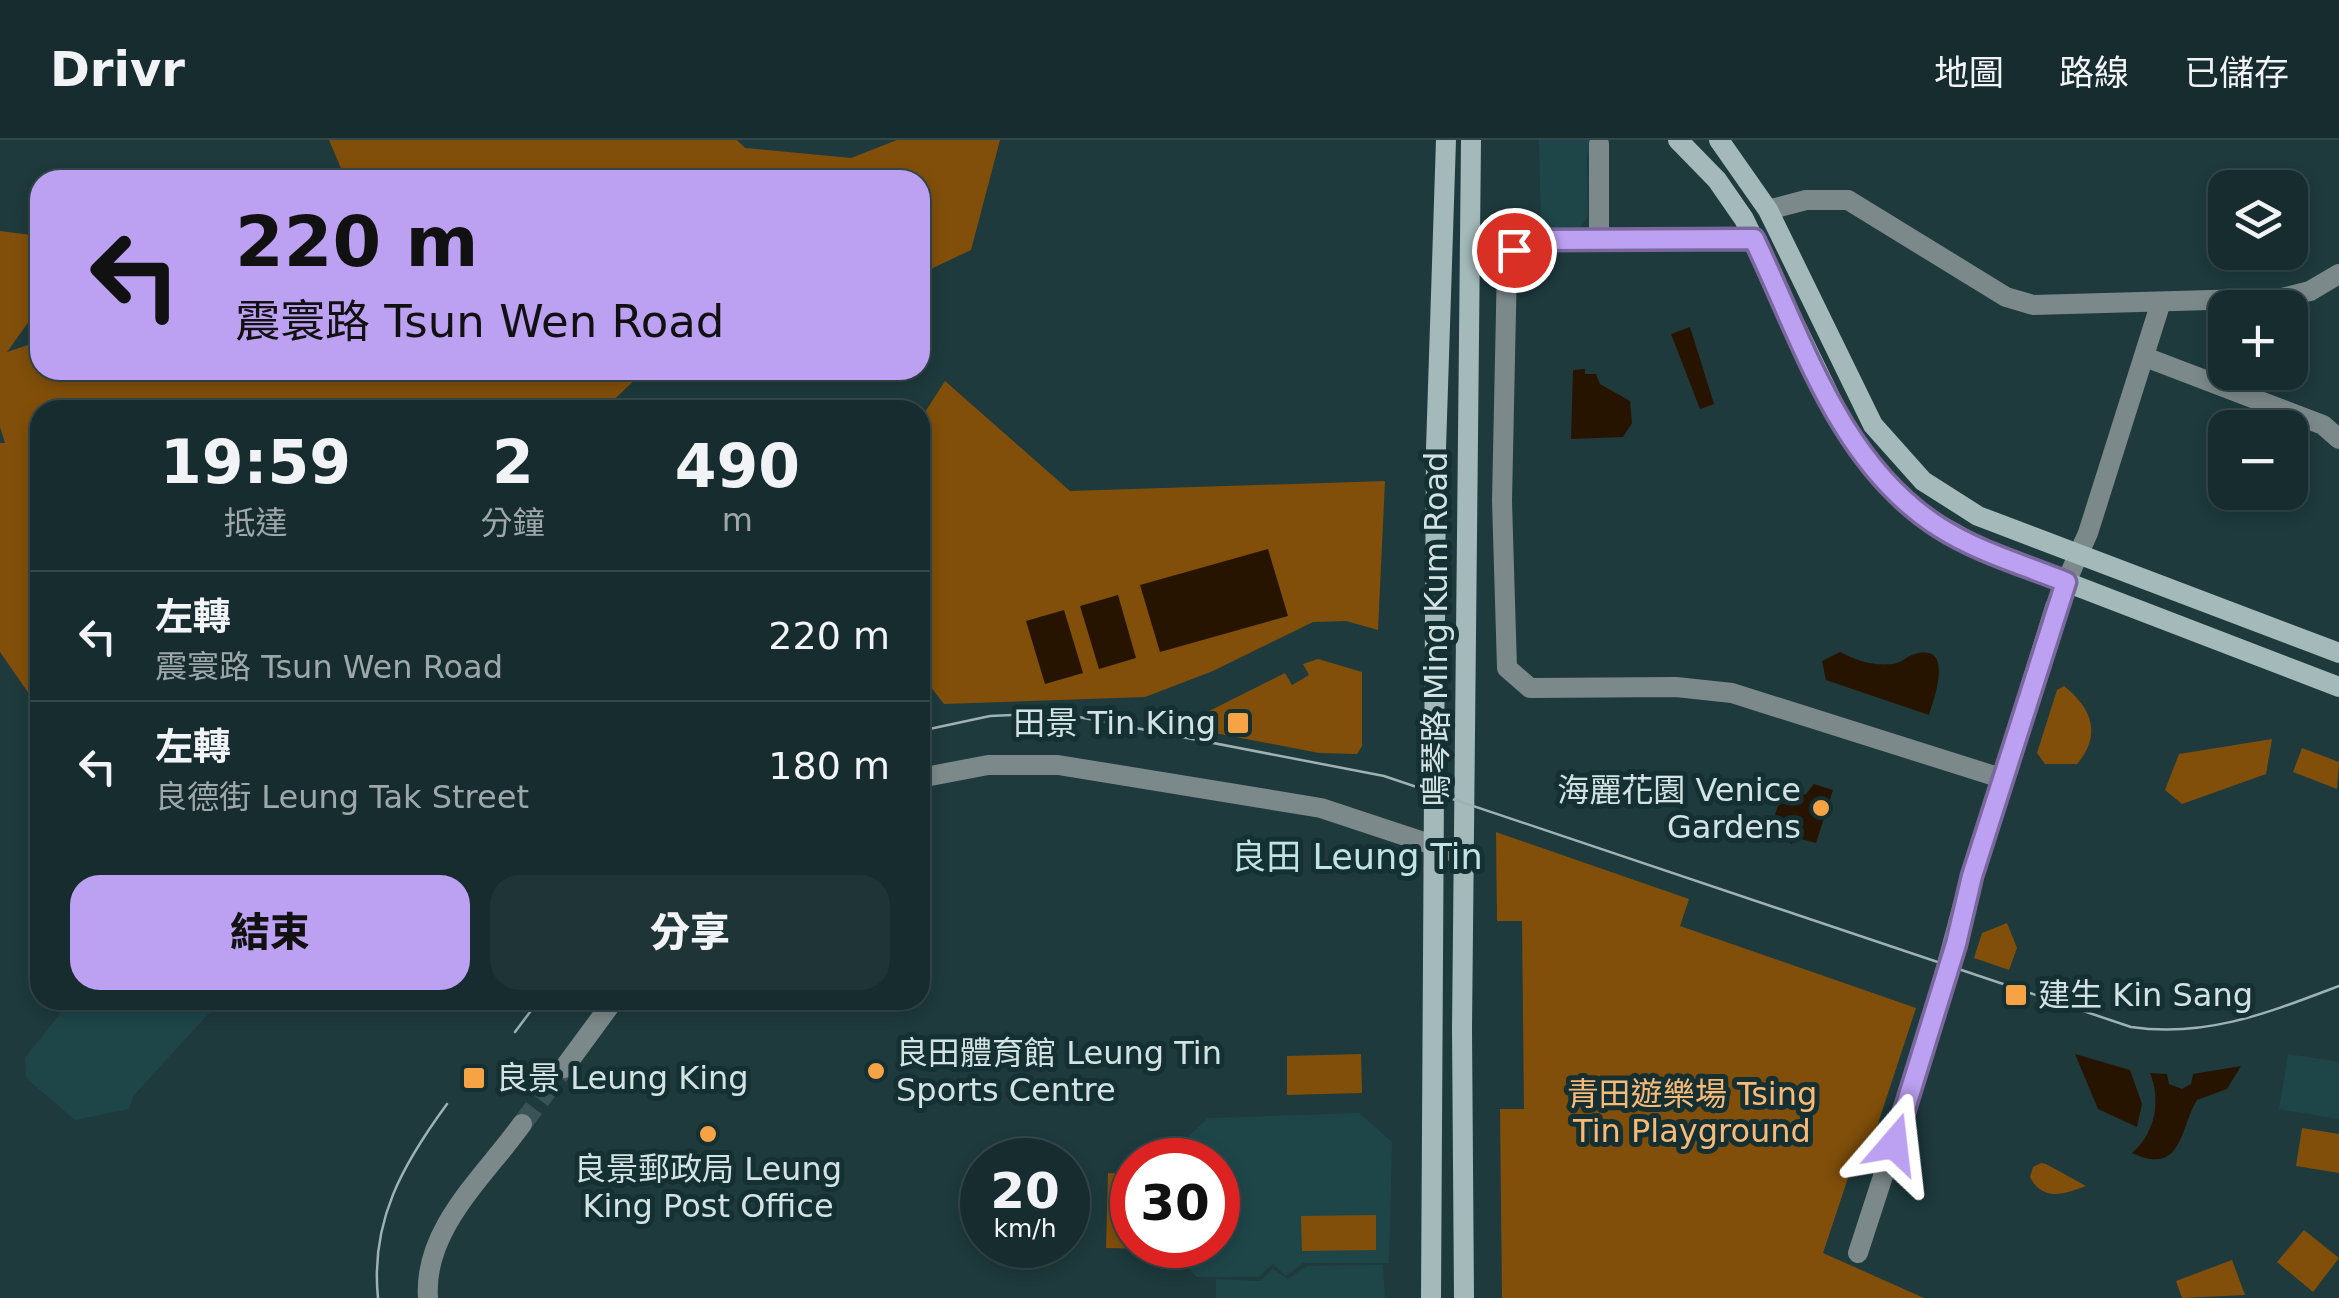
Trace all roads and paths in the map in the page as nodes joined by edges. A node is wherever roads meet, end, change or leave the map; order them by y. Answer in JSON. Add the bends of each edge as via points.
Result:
{"nodes":[{"id":1,"x":1446,"y":140,"type":"edge"},
{"id":2,"x":1471,"y":140,"type":"edge"},
{"id":3,"x":1678,"y":140,"type":"edge"},
{"id":4,"x":1720,"y":140,"type":"edge"},
{"id":5,"x":1599,"y":144,"type":"dead end"},
{"id":6,"x":1768,"y":210,"type":"junction"},
{"id":7,"x":1599,"y":239,"type":"junction"},
{"id":8,"x":1754,"y":239,"type":"junction"},
{"id":9,"x":2339,"y":274,"type":"edge"},
{"id":10,"x":2160,"y":305,"type":"junction"},
{"id":11,"x":2144,"y":357,"type":"junction"},
{"id":12,"x":2339,"y":439,"type":"edge"},
{"id":13,"x":2079,"y":554,"type":"junction"},
{"id":14,"x":2066,"y":582,"type":"junction"},
{"id":15,"x":2339,"y":653,"type":"edge"},
{"id":16,"x":2339,"y":687,"type":"edge"},
{"id":17,"x":930,"y":776,"type":"edge"},
{"id":18,"x":2002,"y":778,"type":"junction"},
{"id":19,"x":1433,"y":844,"type":"junction"},
{"id":20,"x":1466,"y":856,"type":"junction"},
{"id":21,"x":607,"y":1010,"type":"edge"},
{"id":22,"x":564,"y":1068,"type":"tunnel mouth"},
{"id":23,"x":522,"y":1124,"type":"tunnel mouth"},
{"id":24,"x":1858,"y":1253,"type":"dead end"},
{"id":25,"x":428,"y":1298,"type":"edge"},
{"id":26,"x":1431,"y":1298,"type":"edge"},
{"id":27,"x":1464,"y":1298,"type":"edge"}],
"edges":[{"from":1,"to":19,"type":"main road","name":"鳴琴路 Ming Kum Road"},
{"from":2,"to":20,"type":"main road","name":"鳴琴路 Ming Kum Road"},
{"from":3,"to":8,"type":"main road","via":[[1717,180]]},
{"from":4,"to":6,"type":"main road"},
{"from":5,"to":7,"type":"street"},
{"from":6,"to":10,"type":"street","via":[[1806,200],[1848,200],[2024,304]]},
{"from":6,"to":13,"type":"main road","via":[[1860,404],[1888,445],[1959,506]]},
{"from":7,"to":8,"type":"street"},
{"from":7,"to":18,"type":"street","via":[[1528,242],[1506,263],[1502,501],[1508,668],[1530,688],[1676,687],[1732,694]]},
{"from":8,"to":14,"type":"main road","via":[[1838,415],[1882,479],[1952,535]]},
{"from":9,"to":10,"type":"street","via":[[2310,292],[2282,298]]},
{"from":10,"to":11,"type":"street"},
{"from":11,"to":12,"type":"street","via":[[2323,425]]},
{"from":11,"to":13,"type":"street"},
{"from":13,"to":14,"type":"street"},
{"from":13,"to":15,"type":"main road"},
{"from":14,"to":16,"type":"main road"},
{"from":14,"to":18,"type":"street"},
{"from":17,"to":19,"type":"street","via":[[988,765],[1058,765],[1321,808]]},
{"from":18,"to":24,"type":"street"},
{"from":19,"to":20,"type":"street"},
{"from":19,"to":26,"type":"main road","name":"鳴琴路 Ming Kum Road"},
{"from":20,"to":27,"type":"main road","name":"鳴琴路 Ming Kum Road"},
{"from":21,"to":22,"type":"street"},
{"from":23,"to":25,"type":"street","via":[[442,1232],[429,1268]]}]}
